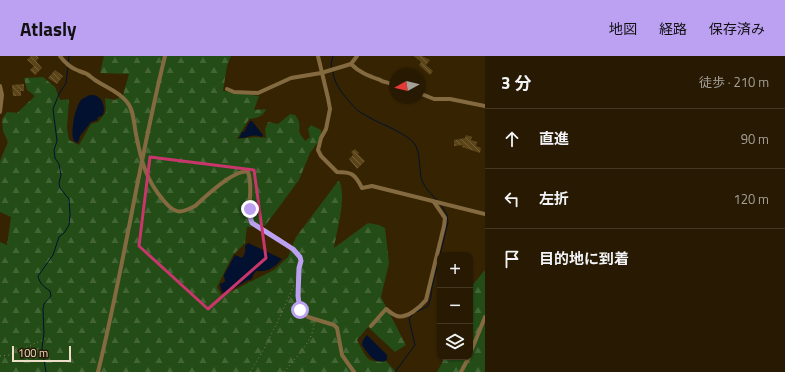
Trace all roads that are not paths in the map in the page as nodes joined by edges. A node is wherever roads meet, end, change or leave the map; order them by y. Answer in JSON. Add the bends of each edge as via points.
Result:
{"nodes":[{"id":1,"x":60,"y":56,"type":"edge"},
{"id":2,"x":165,"y":56,"type":"edge"},
{"id":3,"x":318,"y":56,"type":"edge"},
{"id":4,"x":357,"y":56,"type":"edge"},
{"id":5,"x":351,"y":64,"type":"junction"},
{"id":6,"x":321,"y":73,"type":"junction"},
{"id":7,"x":389,"y":83,"type":"edge"},
{"id":8,"x":0,"y":86,"type":"edge"},
{"id":9,"x":227,"y":89,"type":"dead end"},
{"id":10,"x":425,"y":95,"type":"edge"},
{"id":11,"x":485,"y":106,"type":"edge"},
{"id":12,"x":0,"y":112,"type":"edge"},
{"id":13,"x":142,"y":164,"type":"junction"},
{"id":14,"x":434,"y":202,"type":"junction"},
{"id":15,"x":485,"y":214,"type":"edge"},
{"id":16,"x":485,"y":316,"type":"edge"},
{"id":17,"x":371,"y":326,"type":"dead end"},
{"id":18,"x":473,"y":346,"type":"edge"},
{"id":19,"x":467,"y":360,"type":"edge"},
{"id":20,"x":98,"y":372,"type":"edge"},
{"id":21,"x":354,"y":372,"type":"edge"},
{"id":22,"x":461,"y":372,"type":"edge"}],
"edges":[{"from":1,"to":13,"type":"street","via":[[73,68],[118,93],[128,102]]},
{"from":2,"to":13,"type":"street"},
{"from":3,"to":6,"type":"street"},
{"from":4,"to":5,"type":"street"},
{"from":5,"to":6,"type":"street"},
{"from":5,"to":7,"type":"street","via":[[359,73]]},
{"from":6,"to":9,"type":"street","via":[[291,78],[258,93],[234,92]]},
{"from":6,"to":14,"type":"street","via":[[330,109],[326,129],[318,146],[321,156],[337,172],[348,172],[356,177],[362,188],[372,186]]},
{"from":8,"to":12,"type":"street"},
{"from":10,"to":11,"type":"street"},
{"from":13,"to":20,"type":"street"},
{"from":13,"to":21,"type":"street","via":[[154,190],[167,204],[180,212],[195,206],[232,176],[248,172],[252,223],[293,249],[300,257],[300,310],[303,314],[337,328],[342,355]]},
{"from":14,"to":15,"type":"street"},
{"from":14,"to":17,"type":"street","via":[[445,218],[426,300],[407,315],[397,316],[386,309]]},
{"from":16,"to":18,"type":"street"},
{"from":19,"to":22,"type":"street"}]}
